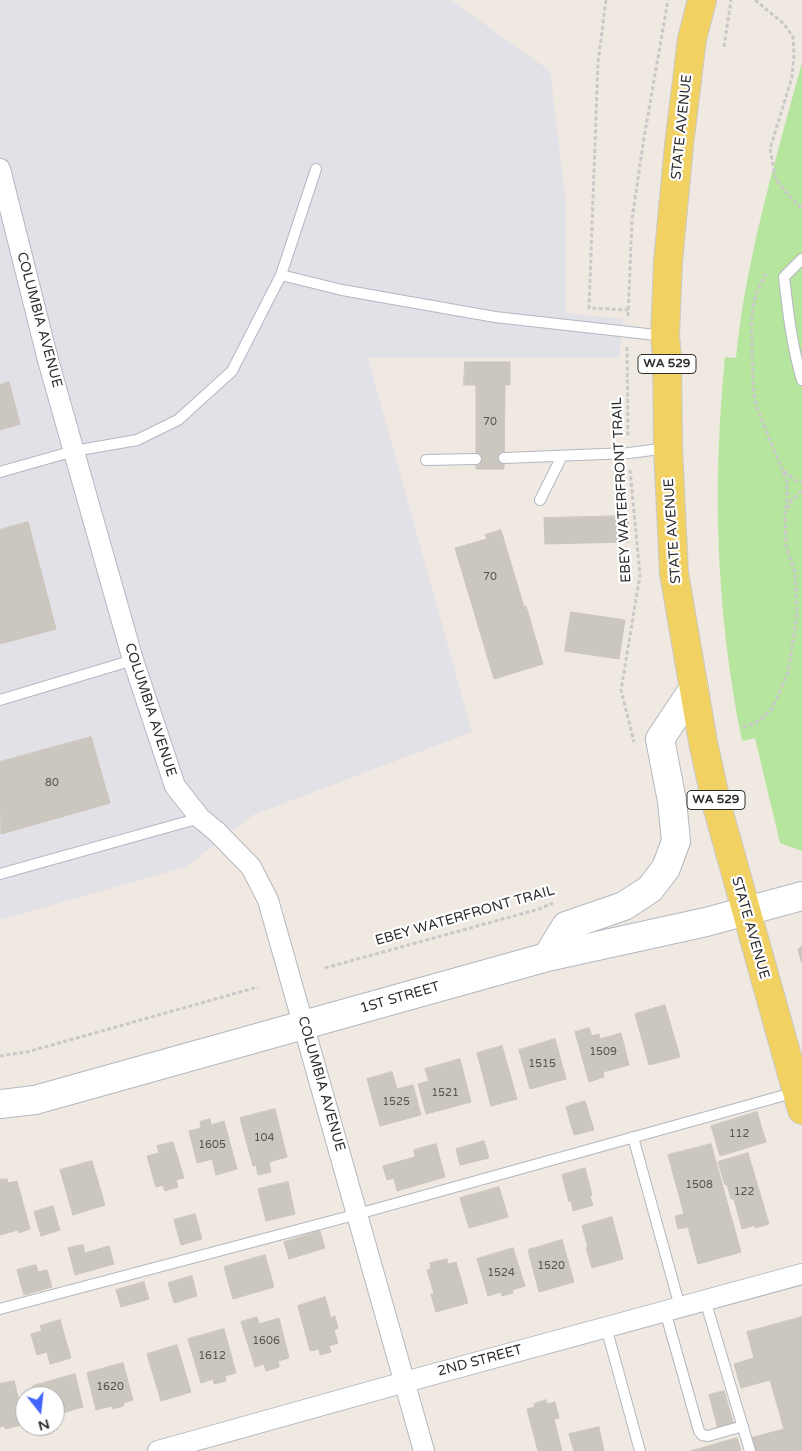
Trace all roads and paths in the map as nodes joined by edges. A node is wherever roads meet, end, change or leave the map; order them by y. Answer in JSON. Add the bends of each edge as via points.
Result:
{"nodes":[{"id":1,"x":606,"y":0,"type":"edge"},
{"id":2,"x":668,"y":0,"type":"edge"},
{"id":3,"x":702,"y":0,"type":"edge"},
{"id":4,"x":731,"y":0,"type":"edge"},
{"id":5,"x":755,"y":0,"type":"edge"},
{"id":6,"x":724,"y":47,"type":"dead end"},
{"id":7,"x":0,"y":169,"type":"edge"},
{"id":8,"x":316,"y":169,"type":"dead end"},
{"id":9,"x":802,"y":209,"type":"edge"},
{"id":10,"x":802,"y":259,"type":"edge"},
{"id":11,"x":771,"y":269,"type":"dead end"},
{"id":12,"x":281,"y":275,"type":"junction"},
{"id":13,"x":628,"y":310,"type":"junction"},
{"id":14,"x":627,"y":331,"type":"junction"},
{"id":15,"x":666,"y":336,"type":"junction"},
{"id":16,"x":802,"y":380,"type":"edge"},
{"id":17,"x":668,"y":448,"type":"junction"},
{"id":18,"x":74,"y":451,"type":"junction"},
{"id":19,"x":629,"y":453,"type":"junction"},
{"id":20,"x":562,"y":456,"type":"junction"},
{"id":21,"x":504,"y":458,"type":"dead end"},
{"id":22,"x":476,"y":459,"type":"dead end"},
{"id":23,"x":426,"y":460,"type":"dead end"},
{"id":24,"x":783,"y":470,"type":"junction"},
{"id":25,"x":0,"y":472,"type":"edge"},
{"id":26,"x":802,"y":483,"type":"edge"},
{"id":27,"x":802,"y":490,"type":"edge"},
{"id":28,"x":540,"y":500,"type":"dead end"},
{"id":29,"x":785,"y":514,"type":"junction"},
{"id":30,"x":134,"y":660,"type":"junction"},
{"id":31,"x":694,"y":688,"type":"junction"},
{"id":32,"x":0,"y":700,"type":"edge"},
{"id":33,"x":743,"y":727,"type":"dead end"},
{"id":34,"x":634,"y":745,"type":"dead end"},
{"id":35,"x":200,"y":818,"type":"junction"},
{"id":36,"x":0,"y":874,"type":"edge"},
{"id":37,"x":802,"y":896,"type":"edge"},
{"id":38,"x":556,"y":902,"type":"dead end"},
{"id":39,"x":746,"y":911,"type":"junction"},
{"id":40,"x":548,"y":957,"type":"junction"},
{"id":41,"x":324,"y":968,"type":"dead end"},
{"id":42,"x":258,"y":987,"type":"dead end"},
{"id":43,"x":304,"y":1025,"type":"junction"},
{"id":44,"x":0,"y":1056,"type":"edge"},
{"id":45,"x":800,"y":1101,"type":"edge"},
{"id":46,"x":0,"y":1104,"type":"edge"},
{"id":47,"x":633,"y":1137,"type":"junction"},
{"id":48,"x":358,"y":1214,"type":"junction"},
{"id":49,"x":802,"y":1274,"type":"edge"},
{"id":50,"x":705,"y":1300,"type":"junction"},
{"id":51,"x":0,"y":1309,"type":"edge"},
{"id":52,"x":673,"y":1309,"type":"junction"},
{"id":53,"x":606,"y":1327,"type":"junction"},
{"id":54,"x":405,"y":1382,"type":"junction"},
{"id":55,"x":743,"y":1426,"type":"junction"},
{"id":56,"x":158,"y":1451,"type":"edge"},
{"id":57,"x":424,"y":1451,"type":"edge"},
{"id":58,"x":640,"y":1451,"type":"edge"},
{"id":59,"x":750,"y":1451,"type":"edge"}],
"edges":[{"from":1,"to":13,"type":"path","via":[[598,62],[589,308]]},
{"from":2,"to":13,"type":"path","name":"EBEY WATERFRONT TRAIL","via":[[632,219]]},
{"from":3,"to":15,"type":"main road","name":"STATE AVENUE","number":"WA 529","via":[[692,39],[679,145],[668,262]]},
{"from":4,"to":6,"type":"path"},
{"from":5,"to":9,"type":"path","via":[[784,24],[793,37],[792,77],[770,149],[776,180]]},
{"from":7,"to":18,"type":"street","name":"COLUMBIA AVENUE"},
{"from":8,"to":12,"type":"lane"},
{"from":10,"to":16,"type":"lane","via":[[784,277]]},
{"from":11,"to":24,"type":"path","via":[[759,286],[754,301],[753,385],[757,408]]},
{"from":12,"to":14,"type":"lane","via":[[342,290],[495,317]]},
{"from":12,"to":18,"type":"lane","via":[[232,371],[178,420],[137,440]]},
{"from":13,"to":14,"type":"path","name":"EBEY WATERFRONT TRAIL"},
{"from":14,"to":15,"type":"lane"},
{"from":14,"to":19,"type":"path","name":"EBEY WATERFRONT TRAIL"},
{"from":15,"to":17,"type":"main road","name":"STATE AVENUE","number":"WA 529"},
{"from":17,"to":19,"type":"lane"},
{"from":17,"to":31,"type":"main road","name":"STATE AVENUE","number":"WA 529","via":[[674,573]]},
{"from":18,"to":25,"type":"lane"},
{"from":18,"to":30,"type":"street","name":"COLUMBIA AVENUE"},
{"from":19,"to":20,"type":"lane"},
{"from":19,"to":34,"type":"path","name":"EBEY WATERFRONT TRAIL","via":[[640,576],[621,690]]},
{"from":20,"to":21,"type":"lane"},
{"from":20,"to":28,"type":"lane"},
{"from":22,"to":23,"type":"lane"},
{"from":24,"to":26,"type":"path"},
{"from":24,"to":29,"type":"path","via":[[787,482]]},
{"from":27,"to":29,"type":"path"},
{"from":29,"to":33,"type":"path","via":[[786,546],[797,596],[791,657],[784,684],[770,710],[753,724]]},
{"from":30,"to":32,"type":"lane"},
{"from":30,"to":35,"type":"street","name":"COLUMBIA AVENUE","via":[[174,786]]},
{"from":31,"to":39,"type":"main road","name":"STATE AVENUE","number":"WA 529","via":[[717,806]]},
{"from":31,"to":40,"type":"street","via":[[660,738],[676,841],[666,868],[650,889],[624,906],[566,926]]},
{"from":35,"to":36,"type":"lane"},
{"from":35,"to":43,"type":"street","name":"COLUMBIA AVENUE","via":[[251,867],[268,900]]},
{"from":37,"to":39,"type":"street","name":"1ST STREET"},
{"from":38,"to":41,"type":"path","name":"EBEY WATERFRONT TRAIL"},
{"from":39,"to":40,"type":"street","name":"1ST STREET"},
{"from":39,"to":45,"type":"main road","name":"STATE AVENUE","number":"WA 529"},
{"from":40,"to":43,"type":"street","name":"1ST STREET"},
{"from":42,"to":44,"type":"path","via":[[27,1052]]},
{"from":43,"to":46,"type":"street","name":"1ST STREET","via":[[34,1100]]},
{"from":43,"to":48,"type":"street","name":"COLUMBIA AVENUE"},
{"from":45,"to":47,"type":"lane"},
{"from":47,"to":48,"type":"lane"},
{"from":47,"to":52,"type":"lane"},
{"from":48,"to":51,"type":"lane"},
{"from":48,"to":54,"type":"street","name":"COLUMBIA AVENUE"},
{"from":49,"to":50,"type":"street","name":"2ND STREET"},
{"from":50,"to":52,"type":"street","name":"2ND STREET"},
{"from":50,"to":55,"type":"lane"},
{"from":52,"to":53,"type":"street","name":"2ND STREET"},
{"from":52,"to":55,"type":"lane","via":[[699,1431],[708,1436]]},
{"from":53,"to":54,"type":"street","name":"2ND STREET"},
{"from":53,"to":58,"type":"lane"},
{"from":54,"to":56,"type":"street","name":"2ND STREET"},
{"from":54,"to":57,"type":"street","name":"COLUMBIA AVENUE"},
{"from":55,"to":59,"type":"lane"}]}
